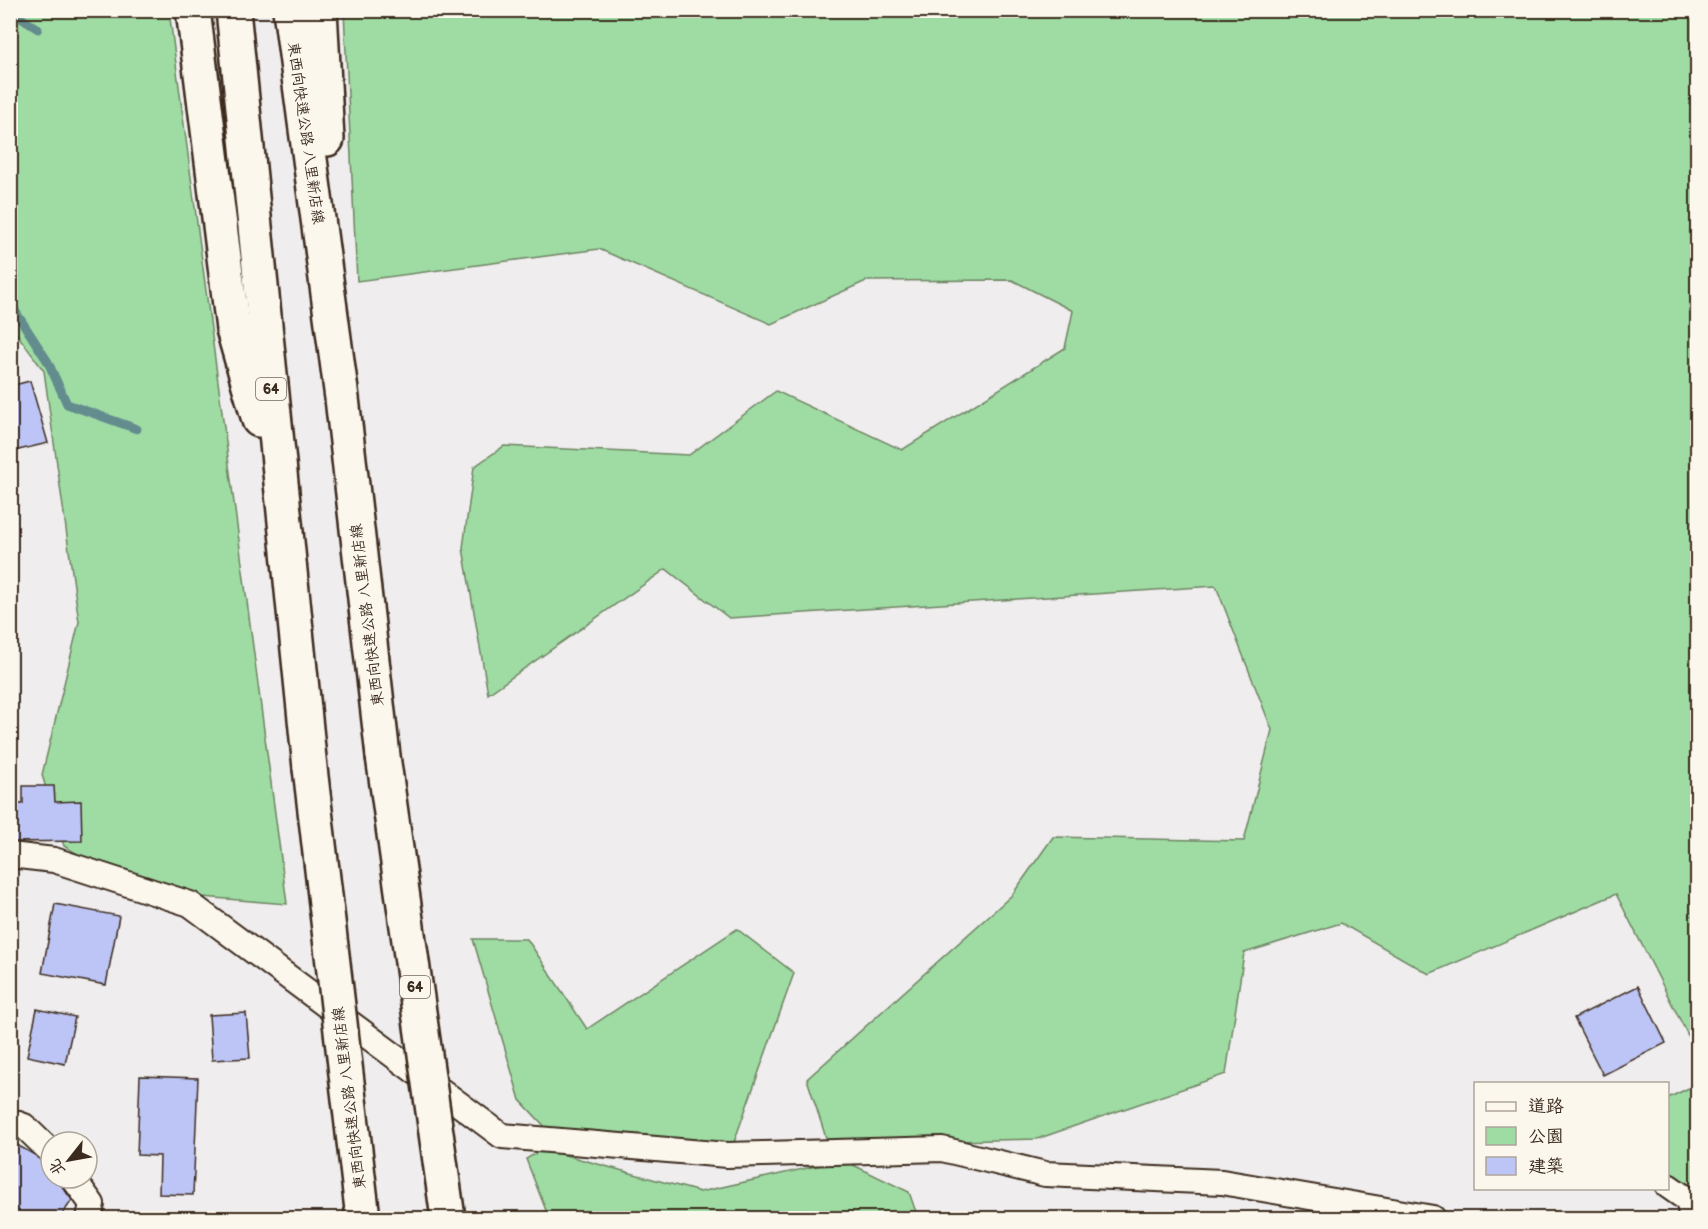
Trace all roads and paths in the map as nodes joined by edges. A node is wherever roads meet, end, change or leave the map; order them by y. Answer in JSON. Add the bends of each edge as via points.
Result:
{"nodes":[{"id":1,"x":193,"y":10,"type":"edge"},
{"id":2,"x":234,"y":10,"type":"edge"},
{"id":3,"x":290,"y":10,"type":"edge"},
{"id":4,"x":320,"y":10,"type":"edge"},
{"id":5,"x":342,"y":398,"type":"junction"},
{"id":6,"x":282,"y":502,"type":"junction"},
{"id":7,"x":10,"y":855,"type":"edge"},
{"id":8,"x":10,"y":1121,"type":"edge"},
{"id":9,"x":39,"y":1140,"type":"edge"},
{"id":10,"x":1669,"y":1187,"type":"edge"},
{"id":11,"x":82,"y":1190,"type":"edge"},
{"id":12,"x":89,"y":1218,"type":"edge"},
{"id":13,"x":363,"y":1218,"type":"edge"},
{"id":14,"x":447,"y":1218,"type":"edge"},
{"id":15,"x":1433,"y":1218,"type":"edge"},
{"id":16,"x":1692,"y":1218,"type":"edge"}],
"edges":[{"from":1,"to":6,"type":"highway","via":[[233,328]]},
{"from":2,"to":6,"type":"highway","name":"東西向快速公路 八里新店線","number":"64"},
{"from":3,"to":5,"type":"highway","name":"東西向快速公路 八里新店線","number":"64"},
{"from":4,"to":5,"type":"highway"},
{"from":5,"to":14,"type":"highway","name":"東西向快速公路 八里新店線","number":"64","bridge":true,"via":[[383,756]]},
{"from":6,"to":13,"type":"highway","name":"東西向快速公路 八里新店線","number":"64","bridge":true},
{"from":7,"to":15,"type":"street","via":[[54,860],[190,904],[502,1136],[727,1155],[942,1149],[1045,1174],[1222,1182]]},
{"from":8,"to":9,"type":"street","via":[[24,1126]]},
{"from":10,"to":16,"type":"street","via":[[1688,1200]]},
{"from":11,"to":12,"type":"street","via":[[92,1204]]}]}
